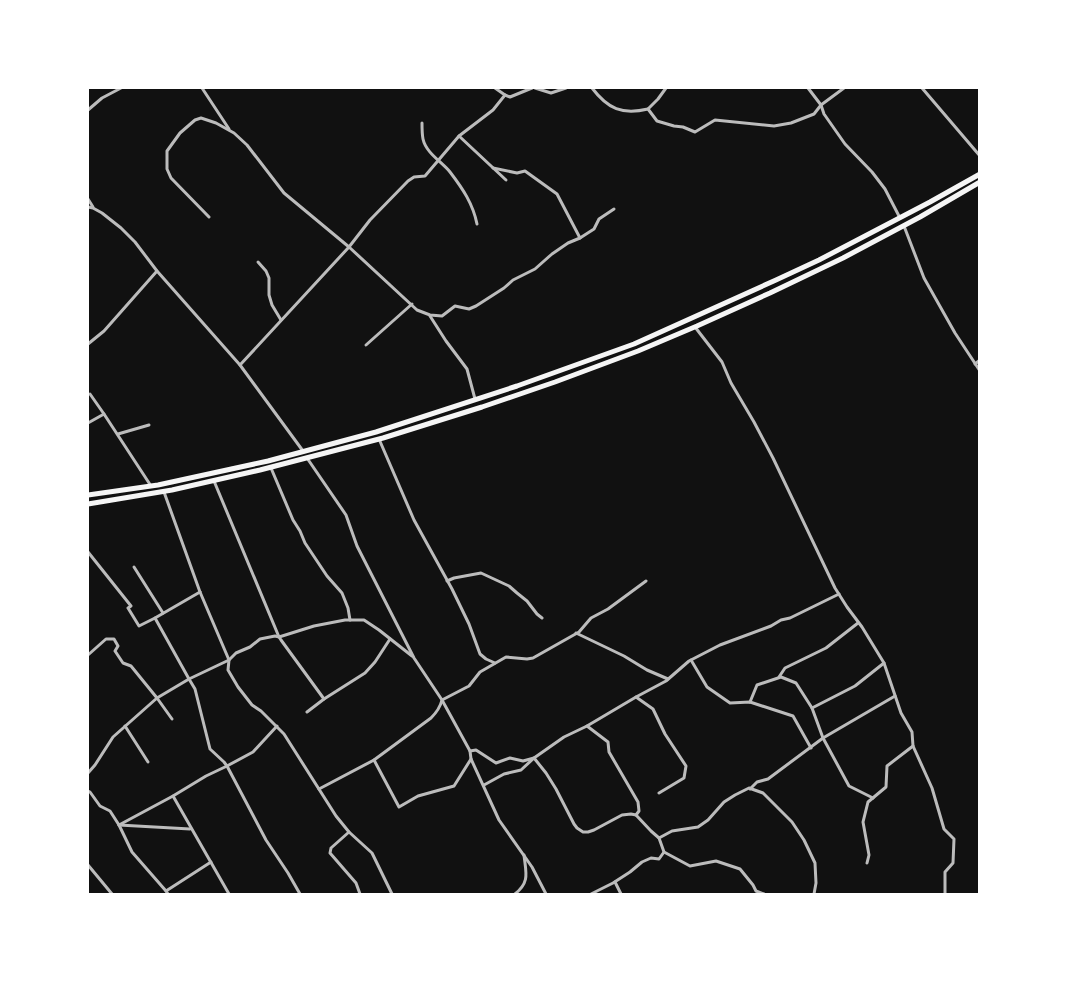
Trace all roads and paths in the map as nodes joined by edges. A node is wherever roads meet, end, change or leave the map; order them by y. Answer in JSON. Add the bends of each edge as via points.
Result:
{"nodes":[{"id":1,"x":121,"y":88,"type":"edge"},
{"id":2,"x":202,"y":88,"type":"edge"},
{"id":3,"x":495,"y":88,"type":"edge"},
{"id":4,"x":534,"y":88,"type":"edge"},
{"id":5,"x":566,"y":88,"type":"edge"},
{"id":6,"x":592,"y":88,"type":"edge"},
{"id":7,"x":666,"y":88,"type":"edge"},
{"id":8,"x":808,"y":88,"type":"edge"},
{"id":9,"x":844,"y":88,"type":"edge"},
{"id":10,"x":922,"y":88,"type":"edge"},
{"id":11,"x":505,"y":95,"type":"junction"},
{"id":12,"x":821,"y":105,"type":"junction"},
{"id":13,"x":88,"y":110,"type":"edge"},
{"id":14,"x":648,"y":110,"type":"junction"},
{"id":15,"x":422,"y":123,"type":"dead end"},
{"id":16,"x":229,"y":130,"type":"junction"},
{"id":17,"x":459,"y":136,"type":"junction"},
{"id":18,"x":980,"y":156,"type":"edge"},
{"id":19,"x":438,"y":161,"type":"junction"},
{"id":20,"x":493,"y":168,"type":"junction"},
{"id":21,"x":980,"y":174,"type":"edge"},
{"id":22,"x":506,"y":180,"type":"dead end"},
{"id":23,"x":980,"y":182,"type":"edge"},
{"id":24,"x":88,"y":199,"type":"edge"},
{"id":25,"x":88,"y":207,"type":"edge"},
{"id":26,"x":93,"y":208,"type":"junction"},
{"id":27,"x":614,"y":209,"type":"dead end"},
{"id":28,"x":209,"y":217,"type":"dead end"},
{"id":29,"x":900,"y":218,"type":"junction"},
{"id":30,"x":477,"y":224,"type":"dead end"},
{"id":31,"x":904,"y":226,"type":"junction"},
{"id":32,"x":580,"y":238,"type":"junction"},
{"id":33,"x":349,"y":247,"type":"junction"},
{"id":34,"x":258,"y":262,"type":"dead end"},
{"id":35,"x":157,"y":271,"type":"junction"},
{"id":36,"x":412,"y":304,"type":"junction"},
{"id":37,"x":430,"y":315,"type":"junction"},
{"id":38,"x":281,"y":320,"type":"junction"},
{"id":39,"x":694,"y":327,"type":"junction"},
{"id":40,"x":88,"y":344,"type":"edge"},
{"id":41,"x":366,"y":344,"type":"dead end"},
{"id":42,"x":980,"y":360,"type":"edge"},
{"id":43,"x":975,"y":364,"type":"junction"},
{"id":44,"x":240,"y":365,"type":"junction"},
{"id":45,"x":980,"y":371,"type":"edge"},
{"id":46,"x":90,"y":394,"type":"dead end"},
{"id":47,"x":475,"y":400,"type":"junction"},
{"id":48,"x":104,"y":414,"type":"junction"},
{"id":49,"x":88,"y":423,"type":"edge"},
{"id":50,"x":149,"y":425,"type":"dead end"},
{"id":51,"x":118,"y":434,"type":"junction"},
{"id":52,"x":378,"y":439,"type":"junction"},
{"id":53,"x":303,"y":451,"type":"junction"},
{"id":54,"x":307,"y":458,"type":"junction"},
{"id":55,"x":271,"y":468,"type":"junction"},
{"id":56,"x":214,"y":480,"type":"junction"},
{"id":57,"x":151,"y":486,"type":"junction"},
{"id":58,"x":164,"y":491,"type":"junction"},
{"id":59,"x":88,"y":495,"type":"edge"},
{"id":60,"x":88,"y":504,"type":"edge"},
{"id":61,"x":88,"y":552,"type":"edge"},
{"id":62,"x":134,"y":567,"type":"dead end"},
{"id":63,"x":447,"y":581,"type":"junction"},
{"id":64,"x":646,"y":582,"type":"dead end"},
{"id":65,"x":200,"y":592,"type":"junction"},
{"id":66,"x":838,"y":594,"type":"junction"},
{"id":67,"x":164,"y":613,"type":"junction"},
{"id":68,"x":155,"y":618,"type":"junction"},
{"id":69,"x":542,"y":618,"type":"dead end"},
{"id":70,"x":350,"y":620,"type":"junction"},
{"id":71,"x":858,"y":622,"type":"junction"},
{"id":72,"x":576,"y":633,"type":"junction"},
{"id":73,"x":279,"y":637,"type":"junction"},
{"id":74,"x":390,"y":638,"type":"junction"},
{"id":75,"x":88,"y":655,"type":"edge"},
{"id":76,"x":414,"y":658,"type":"junction"},
{"id":77,"x":228,"y":660,"type":"junction"},
{"id":78,"x":691,"y":660,"type":"junction"},
{"id":79,"x":496,"y":663,"type":"junction"},
{"id":80,"x":884,"y":663,"type":"junction"},
{"id":81,"x":778,"y":678,"type":"junction"},
{"id":82,"x":189,"y":679,"type":"junction"},
{"id":83,"x":668,"y":679,"type":"junction"},
{"id":84,"x":895,"y":696,"type":"junction"},
{"id":85,"x":636,"y":697,"type":"junction"},
{"id":86,"x":157,"y":698,"type":"junction"},
{"id":87,"x":324,"y":699,"type":"junction"},
{"id":88,"x":442,"y":700,"type":"junction"},
{"id":89,"x":750,"y":702,"type":"junction"},
{"id":90,"x":812,"y":708,"type":"junction"},
{"id":91,"x":307,"y":712,"type":"dead end"},
{"id":92,"x":172,"y":719,"type":"dead end"},
{"id":93,"x":125,"y":726,"type":"junction"},
{"id":94,"x":277,"y":726,"type":"junction"},
{"id":95,"x":587,"y":726,"type":"junction"},
{"id":96,"x":824,"y":738,"type":"junction"},
{"id":97,"x":913,"y":746,"type":"junction"},
{"id":98,"x":811,"y":748,"type":"junction"},
{"id":99,"x":470,"y":751,"type":"junction"},
{"id":100,"x":534,"y":758,"type":"junction"},
{"id":101,"x":471,"y":759,"type":"junction"},
{"id":102,"x":374,"y":760,"type":"junction"},
{"id":103,"x":148,"y":762,"type":"dead end"},
{"id":104,"x":227,"y":766,"type":"junction"},
{"id":105,"x":88,"y":773,"type":"edge"},
{"id":106,"x":484,"y":785,"type":"junction"},
{"id":107,"x":750,"y":789,"type":"junction"},
{"id":108,"x":319,"y":790,"type":"junction"},
{"id":109,"x":88,"y":791,"type":"edge"},
{"id":110,"x":658,"y":792,"type":"dead end"},
{"id":111,"x":173,"y":796,"type":"junction"},
{"id":112,"x":872,"y":798,"type":"junction"},
{"id":113,"x":636,"y":815,"type":"junction"},
{"id":114,"x":119,"y":825,"type":"junction"},
{"id":115,"x":191,"y":829,"type":"junction"},
{"id":116,"x":349,"y":832,"type":"junction"},
{"id":117,"x":659,"y":838,"type":"junction"},
{"id":118,"x":664,"y":852,"type":"junction"},
{"id":119,"x":524,"y":855,"type":"junction"},
{"id":120,"x":211,"y":862,"type":"junction"},
{"id":121,"x":867,"y":863,"type":"dead end"},
{"id":122,"x":88,"y":865,"type":"edge"},
{"id":123,"x":615,"y":882,"type":"junction"},
{"id":124,"x":167,"y":893,"type":"edge"},
{"id":125,"x":112,"y":894,"type":"edge"},
{"id":126,"x":229,"y":894,"type":"edge"},
{"id":127,"x":300,"y":894,"type":"edge"},
{"id":128,"x":360,"y":894,"type":"edge"},
{"id":129,"x":392,"y":894,"type":"edge"},
{"id":130,"x":515,"y":894,"type":"edge"},
{"id":131,"x":546,"y":894,"type":"edge"},
{"id":132,"x":591,"y":894,"type":"edge"},
{"id":133,"x":621,"y":894,"type":"edge"},
{"id":134,"x":764,"y":894,"type":"edge"},
{"id":135,"x":814,"y":894,"type":"edge"},
{"id":136,"x":945,"y":894,"type":"edge"}],
"edges":[{"from":1,"to":13,"type":"street"},
{"from":2,"to":16,"type":"street"},
{"from":3,"to":11,"type":"street"},
{"from":4,"to":5,"type":"street","via":[[551,93]]},
{"from":4,"to":11,"type":"street","via":[[510,97]]},
{"from":6,"to":14,"type":"street","via":[[599,97],[619,109],[629,112]]},
{"from":7,"to":14,"type":"street"},
{"from":8,"to":12,"type":"street"},
{"from":9,"to":12,"type":"street"},
{"from":10,"to":18,"type":"street"},
{"from":11,"to":17,"type":"street","via":[[493,110]]},
{"from":12,"to":14,"type":"street","via":[[814,114],[791,123],[774,126],[715,120],[695,132],[657,120]]},
{"from":12,"to":29,"type":"street","via":[[845,144],[885,188]]},
{"from":15,"to":19,"type":"street","via":[[423,140]]},
{"from":16,"to":28,"type":"street","via":[[201,118],[195,120],[167,151],[167,169],[172,178]]},
{"from":16,"to":33,"type":"street","via":[[247,145],[284,193]]},
{"from":17,"to":19,"type":"street"},
{"from":17,"to":20,"type":"street"},
{"from":19,"to":30,"type":"street","via":[[463,191],[474,210]]},
{"from":19,"to":33,"type":"street","via":[[425,176],[408,181]]},
{"from":20,"to":22,"type":"street"},
{"from":20,"to":32,"type":"street","via":[[517,173],[525,170],[557,194]]},
{"from":21,"to":29,"type":"highway"},
{"from":23,"to":31,"type":"highway"},
{"from":24,"to":26,"type":"street"},
{"from":25,"to":26,"type":"street"},
{"from":26,"to":35,"type":"street","via":[[128,235]]},
{"from":27,"to":32,"type":"street"},
{"from":29,"to":47,"type":"highway","via":[[819,260],[634,344]]},
{"from":31,"to":39,"type":"highway"},
{"from":31,"to":43,"type":"street","via":[[924,278]]},
{"from":32,"to":37,"type":"street","via":[[469,310],[455,306],[442,316]]},
{"from":33,"to":36,"type":"street"},
{"from":33,"to":38,"type":"street"},
{"from":34,"to":38,"type":"street","via":[[269,278],[272,305]]},
{"from":35,"to":40,"type":"street","via":[[104,331]]},
{"from":35,"to":44,"type":"street"},
{"from":36,"to":37,"type":"street","via":[[417,310]]},
{"from":36,"to":41,"type":"street"},
{"from":37,"to":47,"type":"street","via":[[467,369]]},
{"from":38,"to":44,"type":"street"},
{"from":39,"to":52,"type":"highway","via":[[555,382]]},
{"from":39,"to":66,"type":"street","via":[[722,362]]},
{"from":42,"to":43,"type":"street"},
{"from":43,"to":45,"type":"street"},
{"from":44,"to":53,"type":"street"},
{"from":46,"to":48,"type":"street"},
{"from":47,"to":53,"type":"highway","via":[[376,432]]},
{"from":48,"to":49,"type":"street"},
{"from":48,"to":51,"type":"street"},
{"from":50,"to":51,"type":"street"},
{"from":51,"to":57,"type":"street"},
{"from":52,"to":54,"type":"highway"},
{"from":52,"to":63,"type":"street","via":[[414,520]]},
{"from":53,"to":57,"type":"highway"},
{"from":54,"to":55,"type":"highway"},
{"from":54,"to":76,"type":"street","via":[[346,515]]},
{"from":55,"to":56,"type":"highway"},
{"from":55,"to":70,"type":"street","via":[[305,543],[342,593]]},
{"from":56,"to":58,"type":"highway"},
{"from":56,"to":73,"type":"street"},
{"from":57,"to":59,"type":"highway"},
{"from":58,"to":60,"type":"highway"},
{"from":58,"to":65,"type":"street"},
{"from":61,"to":68,"type":"street","via":[[131,606],[128,608],[139,626]]},
{"from":62,"to":67,"type":"street"},
{"from":63,"to":69,"type":"street","via":[[481,572],[509,586]]},
{"from":63,"to":79,"type":"street","via":[[480,654]]},
{"from":64,"to":72,"type":"street","via":[[591,618]]},
{"from":65,"to":67,"type":"street"},
{"from":65,"to":77,"type":"street"},
{"from":66,"to":71,"type":"street"},
{"from":66,"to":78,"type":"street"},
{"from":67,"to":68,"type":"street"},
{"from":68,"to":82,"type":"street"},
{"from":70,"to":73,"type":"street","via":[[314,626]]},
{"from":70,"to":74,"type":"street","via":[[364,620]]},
{"from":71,"to":80,"type":"street"},
{"from":71,"to":81,"type":"street","via":[[826,648],[786,668]]},
{"from":72,"to":79,"type":"street","via":[[533,658],[506,657]]},
{"from":72,"to":83,"type":"street"},
{"from":73,"to":77,"type":"street","via":[[260,639]]},
{"from":73,"to":87,"type":"street"},
{"from":74,"to":76,"type":"street"},
{"from":74,"to":87,"type":"street","via":[[365,672]]},
{"from":75,"to":86,"type":"street","via":[[106,639],[114,639],[118,646],[115,651],[123,663],[131,666]]},
{"from":76,"to":88,"type":"street"},
{"from":77,"to":82,"type":"street"},
{"from":77,"to":94,"type":"street","via":[[228,670],[238,687],[252,705]]},
{"from":78,"to":83,"type":"street"},
{"from":78,"to":89,"type":"street","via":[[707,686],[730,703]]},
{"from":79,"to":88,"type":"street","via":[[480,672],[469,686]]},
{"from":80,"to":84,"type":"street"},
{"from":80,"to":90,"type":"street","via":[[855,686]]},
{"from":81,"to":89,"type":"street","via":[[757,685]]},
{"from":81,"to":90,"type":"street","via":[[796,684]]},
{"from":82,"to":86,"type":"street"},
{"from":82,"to":104,"type":"street","via":[[195,689],[210,749]]},
{"from":83,"to":85,"type":"street"},
{"from":84,"to":96,"type":"street"},
{"from":84,"to":97,"type":"street","via":[[912,732]]},
{"from":85,"to":95,"type":"street"},
{"from":85,"to":110,"type":"street","via":[[653,710],[686,766],[684,778]]},
{"from":86,"to":92,"type":"street"},
{"from":86,"to":93,"type":"street"},
{"from":87,"to":91,"type":"street"},
{"from":88,"to":99,"type":"street"},
{"from":88,"to":102,"type":"street","via":[[431,718]]},
{"from":89,"to":98,"type":"street","via":[[793,716]]},
{"from":90,"to":96,"type":"street"},
{"from":93,"to":103,"type":"street"},
{"from":93,"to":105,"type":"street","via":[[113,737]]},
{"from":94,"to":104,"type":"street","via":[[252,752]]},
{"from":94,"to":108,"type":"street"},
{"from":95,"to":100,"type":"street"},
{"from":95,"to":113,"type":"street","via":[[608,742],[612,758],[638,802]]},
{"from":96,"to":98,"type":"street"},
{"from":96,"to":112,"type":"street","via":[[849,786]]},
{"from":97,"to":112,"type":"street","via":[[887,766],[886,787]]},
{"from":97,"to":136,"type":"street","via":[[932,788],[944,829],[954,839],[953,863],[944,872]]},
{"from":98,"to":107,"type":"street"},
{"from":99,"to":100,"type":"street","via":[[476,750],[496,763],[510,758],[523,761]]},
{"from":99,"to":101,"type":"street"},
{"from":100,"to":106,"type":"street","via":[[521,770],[504,774]]},
{"from":100,"to":113,"type":"street","via":[[556,789],[574,824],[583,832],[594,830],[622,815]]},
{"from":101,"to":102,"type":"street","via":[[454,786],[418,796],[399,807]]},
{"from":101,"to":106,"type":"street"},
{"from":102,"to":108,"type":"street"},
{"from":104,"to":111,"type":"street"},
{"from":104,"to":127,"type":"street","via":[[266,840]]},
{"from":106,"to":119,"type":"street","via":[[499,820]]},
{"from":107,"to":117,"type":"street","via":[[724,802],[698,827],[672,831]]},
{"from":107,"to":135,"type":"street","via":[[762,793],[792,822],[804,840],[816,863]]},
{"from":108,"to":116,"type":"street"},
{"from":109,"to":114,"type":"street","via":[[100,806],[110,811]]},
{"from":111,"to":114,"type":"street"},
{"from":111,"to":115,"type":"street"},
{"from":112,"to":121,"type":"street","via":[[863,822],[869,855]]},
{"from":113,"to":117,"type":"street"},
{"from":114,"to":115,"type":"street"},
{"from":114,"to":124,"type":"street","via":[[132,852]]},
{"from":115,"to":120,"type":"street"},
{"from":116,"to":128,"type":"street","via":[[331,848],[330,853],[356,883]]},
{"from":116,"to":129,"type":"street","via":[[372,853]]},
{"from":117,"to":118,"type":"street"},
{"from":118,"to":123,"type":"street","via":[[659,859],[642,862]]},
{"from":118,"to":134,"type":"street","via":[[690,866],[716,860],[740,869],[756,891]]},
{"from":119,"to":130,"type":"street","via":[[527,876]]},
{"from":119,"to":131,"type":"street"},
{"from":120,"to":124,"type":"street"},
{"from":120,"to":126,"type":"street"},
{"from":122,"to":125,"type":"street"},
{"from":123,"to":132,"type":"street"},
{"from":123,"to":133,"type":"street"}]}
